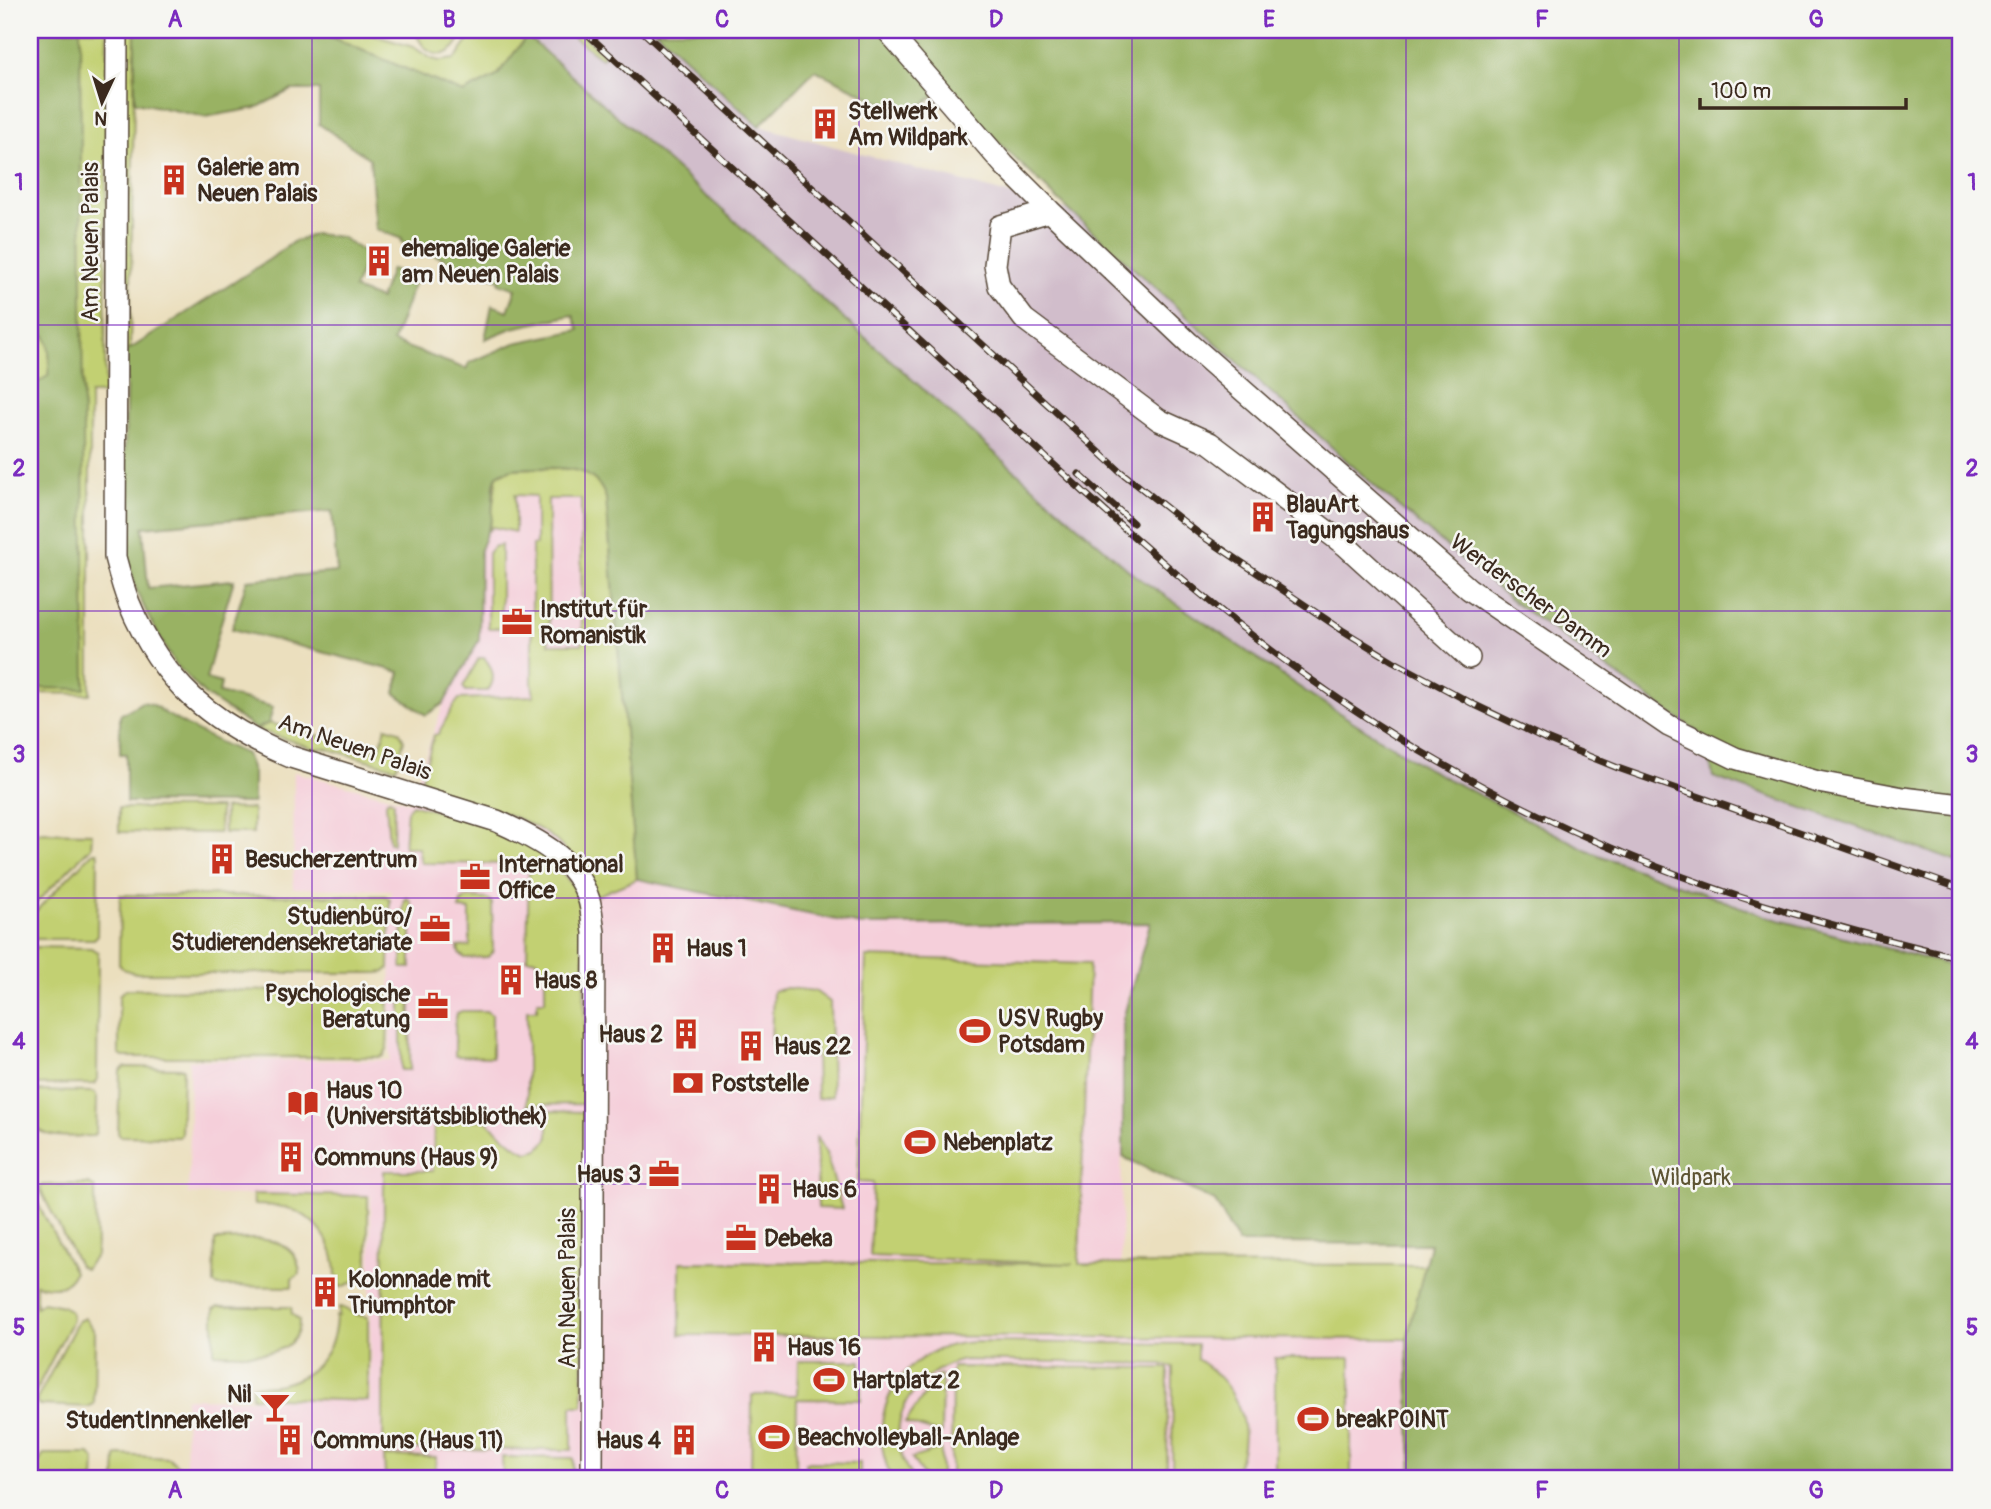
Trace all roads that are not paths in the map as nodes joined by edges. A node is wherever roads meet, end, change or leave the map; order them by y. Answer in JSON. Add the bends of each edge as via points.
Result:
{"nodes":[{"id":1,"x":117,"y":30,"type":"edge"},
{"id":2,"x":887,"y":30,"type":"edge"},
{"id":3,"x":1050,"y":211,"type":"junction"},
{"id":4,"x":1469,"y":658,"type":"dead end"},
{"id":5,"x":1961,"y":805,"type":"edge"},
{"id":6,"x":592,"y":1479,"type":"edge"}],
"edges":[{"from":1,"to":6,"type":"street","name":"Am Neuen Palais","via":[[115,557],[146,640],[184,691],[228,725],[291,757],[526,834],[567,864],[581,880],[590,902],[594,932]]},
{"from":2,"to":3,"type":"street","name":"Werderscher Damm"},
{"from":3,"to":4,"type":"street","via":[[1000,226],[995,265],[999,286],[1024,319],[1159,421],[1210,443],[1335,537]]},
{"from":3,"to":5,"type":"street","name":"Werderscher Damm","via":[[1189,343],[1469,589],[1669,726],[1735,758],[1818,782]]}]}
